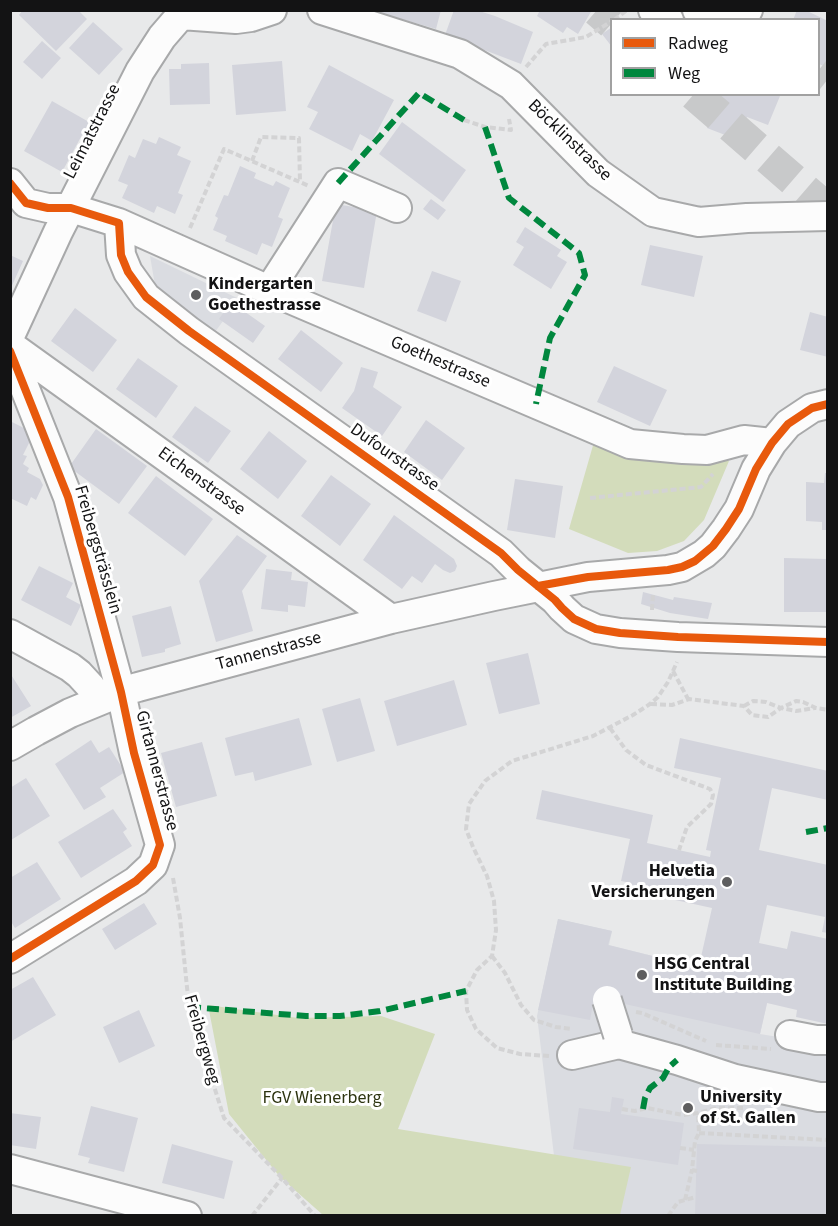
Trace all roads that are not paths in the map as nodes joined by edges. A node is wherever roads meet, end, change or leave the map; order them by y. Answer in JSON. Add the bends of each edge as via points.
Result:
{"nodes":[{"id":1,"x":272,"y":10,"type":"edge"},
{"id":2,"x":322,"y":10,"type":"edge"},
{"id":3,"x":653,"y":10,"type":"edge"},
{"id":4,"x":698,"y":10,"type":"edge"},
{"id":5,"x":175,"y":13,"type":"edge"},
{"id":6,"x":760,"y":13,"type":"edge"},
{"id":7,"x":666,"y":18,"type":"edge"},
{"id":8,"x":16,"y":197,"type":"edge"},
{"id":9,"x":71,"y":208,"type":"junction"},
{"id":10,"x":397,"y":208,"type":"dead end"},
{"id":11,"x":828,"y":216,"type":"edge"},
{"id":12,"x":119,"y":223,"type":"junction"},
{"id":13,"x":268,"y":290,"type":"junction"},
{"id":14,"x":10,"y":336,"type":"edge"},
{"id":15,"x":10,"y":345,"type":"edge"},
{"id":16,"x":10,"y":351,"type":"edge"},
{"id":17,"x":828,"y":404,"type":"edge"},
{"id":18,"x":772,"y":443,"type":"junction"},
{"id":19,"x":538,"y":586,"type":"junction"},
{"id":20,"x":391,"y":620,"type":"junction"},
{"id":21,"x":10,"y":634,"type":"edge"},
{"id":22,"x":828,"y":642,"type":"edge"},
{"id":23,"x":110,"y":696,"type":"junction"},
{"id":24,"x":10,"y":746,"type":"edge"},
{"id":25,"x":10,"y":959,"type":"edge"},
{"id":26,"x":607,"y":1000,"type":"dead end"},
{"id":27,"x":790,"y":1035,"type":"dead end"},
{"id":28,"x":619,"y":1040,"type":"junction"},
{"id":29,"x":828,"y":1040,"type":"edge"},
{"id":30,"x":572,"y":1055,"type":"road end"},
{"id":31,"x":828,"y":1097,"type":"edge"},
{"id":32,"x":10,"y":1169,"type":"edge"},
{"id":33,"x":187,"y":1215,"type":"edge"}],
"edges":[{"from":1,"to":5,"type":"street","name":"Leimatstrasse","via":[[236,19]]},
{"from":2,"to":11,"type":"street","name":"Böcklinstrasse","via":[[460,54],[511,85],[598,173],[653,212],[699,222]]},
{"from":3,"to":7,"type":"street"},
{"from":4,"to":6,"type":"street","via":[[709,16]]},
{"from":5,"to":9,"type":"street","name":"Leimatstrasse","via":[[140,71]]},
{"from":8,"to":9,"type":"street","via":[[48,208]]},
{"from":9,"to":12,"type":"street"},
{"from":9,"to":14,"type":"street","name":"Leimatstrasse"},
{"from":10,"to":13,"type":"street","via":[[338,183]]},
{"from":12,"to":13,"type":"street","name":"Goethestrasse"},
{"from":12,"to":19,"type":"street","name":"Dufourstrasse","via":[[121,255],[146,297],[501,553]]},
{"from":13,"to":18,"type":"street","name":"Goethestrasse","via":[[630,444],[708,450],[744,440]]},
{"from":15,"to":20,"type":"street","name":"Eichenstrasse"},
{"from":16,"to":23,"type":"street","name":"Freibergsträsslein","via":[[68,497]]},
{"from":17,"to":18,"type":"street","name":"Tannenstrasse","via":[[812,408],[788,424]]},
{"from":18,"to":19,"type":"street","name":"Tannenstrasse","via":[[739,509],[713,546],[695,561],[668,570]]},
{"from":19,"to":20,"type":"street","name":"Tannenstrasse"},
{"from":19,"to":22,"type":"street","name":"Dufourstrasse","via":[[574,619],[596,629],[678,637]]},
{"from":20,"to":23,"type":"street","name":"Tannenstrasse"},
{"from":21,"to":23,"type":"street","via":[[70,667],[91,687]]},
{"from":23,"to":24,"type":"street","name":"Tannenstrasse"},
{"from":23,"to":25,"type":"street","name":"Girtannerstrasse","via":[[134,753],[160,845],[153,865],[135,881]]},
{"from":26,"to":28,"type":"street","bridge":true},
{"from":27,"to":29,"type":"street"},
{"from":28,"to":30,"type":"street"},
{"from":28,"to":31,"type":"street","via":[[735,1079]]},
{"from":32,"to":33,"type":"street"}]}
